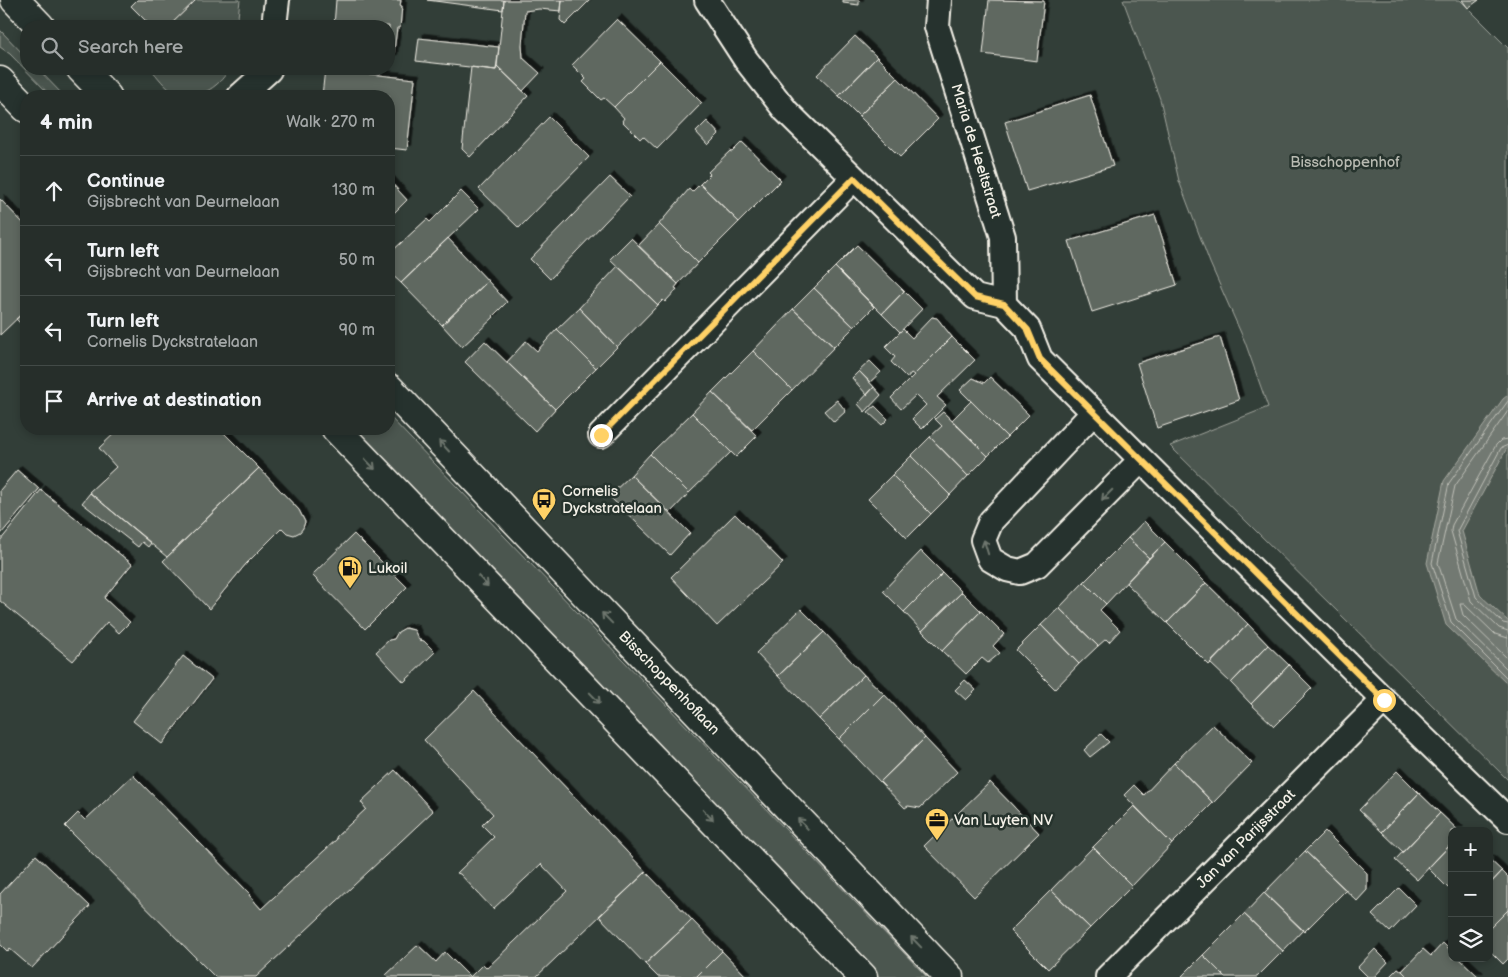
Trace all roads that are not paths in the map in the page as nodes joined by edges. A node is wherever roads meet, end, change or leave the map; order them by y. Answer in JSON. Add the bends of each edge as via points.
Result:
{"nodes":[{"id":1,"x":14,"y":0,"type":"edge"},
{"id":2,"x":278,"y":0,"type":"edge"},
{"id":3,"x":707,"y":0,"type":"edge"},
{"id":4,"x":939,"y":0,"type":"edge"},
{"id":5,"x":34,"y":20,"type":"edge"},
{"id":6,"x":275,"y":20,"type":"edge"},
{"id":7,"x":87,"y":75,"type":"edge"},
{"id":8,"x":263,"y":75,"type":"edge"},
{"id":9,"x":269,"y":75,"type":"edge"},
{"id":10,"x":0,"y":82,"type":"edge"},
{"id":11,"x":101,"y":90,"type":"edge"},
{"id":12,"x":247,"y":90,"type":"edge"},
{"id":13,"x":267,"y":90,"type":"edge"},
{"id":14,"x":20,"y":102,"type":"edge"},
{"id":15,"x":854,"y":178,"type":"junction"},
{"id":16,"x":1004,"y":304,"type":"junction"},
{"id":17,"x":395,"y":394,"type":"edge"},
{"id":18,"x":1092,"y":413,"type":"junction"},
{"id":19,"x":342,"y":435,"type":"edge"},
{"id":20,"x":601,"y":435,"type":"dead end"},
{"id":21,"x":1141,"y":460,"type":"junction"},
{"id":22,"x":1384,"y":700,"type":"junction"},
{"id":23,"x":1508,"y":820,"type":"edge"},
{"id":24,"x":863,"y":977,"type":"edge"},
{"id":25,"x":949,"y":977,"type":"edge"},
{"id":26,"x":1108,"y":977,"type":"edge"}],
"edges":[{"from":1,"to":5,"type":"main road"},
{"from":2,"to":6,"type":"street"},
{"from":3,"to":15,"type":"street","via":[[746,60],[786,111]]},
{"from":4,"to":16,"type":"street","name":"Maria de Heeltstraat","via":[[937,26],[1003,237]]},
{"from":7,"to":11,"type":"main road"},
{"from":8,"to":12,"type":"street"},
{"from":9,"to":13,"type":"street"},
{"from":10,"to":14,"type":"main road"},
{"from":15,"to":16,"type":"street","via":[[975,297]]},
{"from":15,"to":20,"type":"street"},
{"from":16,"to":18,"type":"street","via":[[1028,330],[1040,359]]},
{"from":25,"to":17,"type":"main road","name":"Bisschoppenhoflaan","one_way":true},
{"from":18,"to":21,"type":"street"},
{"from":21,"to":18,"type":"street","one_way":true,"via":[[1037,564],[1020,572],[990,559],[983,540],[991,521]]},
{"from":19,"to":24,"type":"main road","one_way":true},
{"from":21,"to":22,"type":"street"},
{"from":22,"to":23,"type":"street"},
{"from":22,"to":26,"type":"street","name":"Jan van Parijsstraat"}]}
